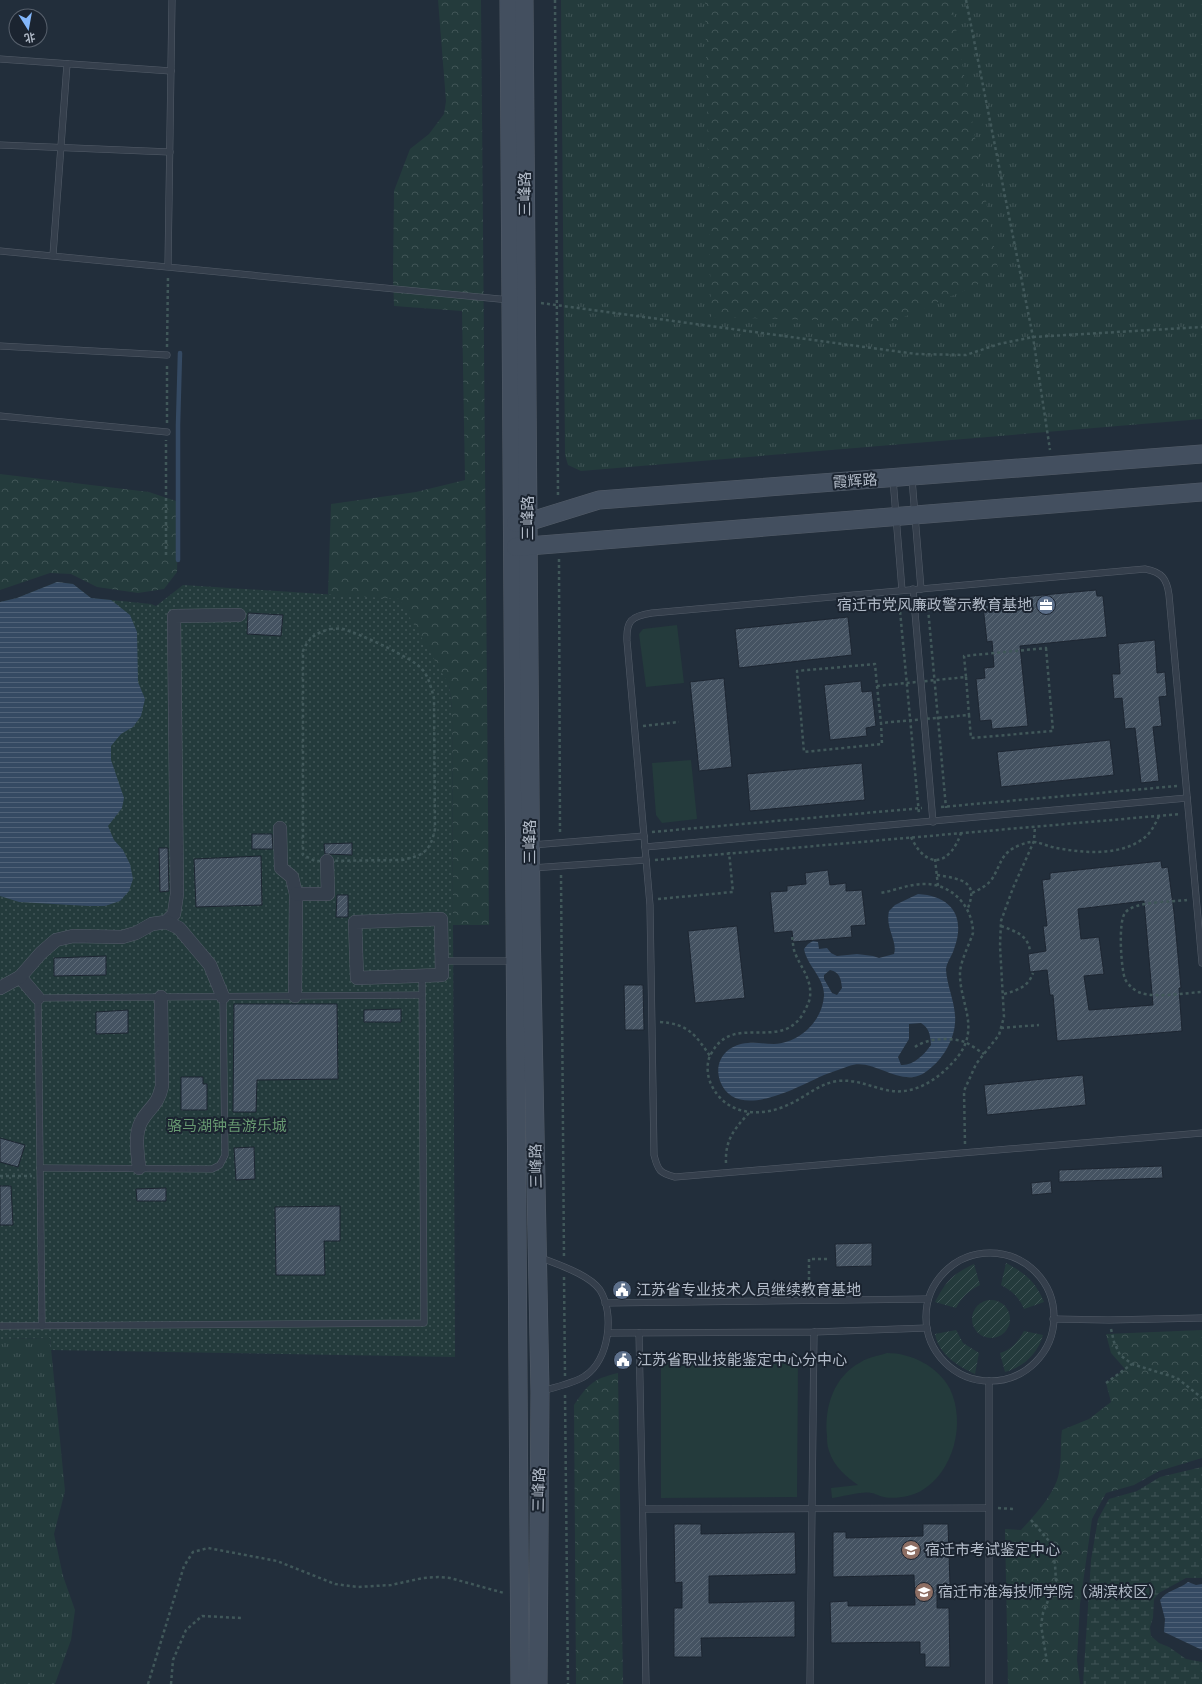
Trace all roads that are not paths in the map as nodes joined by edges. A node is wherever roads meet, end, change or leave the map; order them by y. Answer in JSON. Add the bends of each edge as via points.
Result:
{"nodes":[{"id":1,"x":172,"y":0,"type":"edge"},
{"id":2,"x":509,"y":0,"type":"edge"},
{"id":3,"x":524,"y":0,"type":"edge"},
{"id":4,"x":0,"y":59,"type":"edge"},
{"id":5,"x":67,"y":64,"type":"junction"},
{"id":6,"x":171,"y":71,"type":"junction"},
{"id":7,"x":0,"y":145,"type":"edge"},
{"id":8,"x":60,"y":148,"type":"junction"},
{"id":9,"x":170,"y":152,"type":"junction"},
{"id":10,"x":0,"y":250,"type":"edge"},
{"id":11,"x":53,"y":255,"type":"junction"},
{"id":12,"x":168,"y":266,"type":"junction"},
{"id":13,"x":519,"y":300,"type":"junction"},
{"id":14,"x":0,"y":346,"type":"edge"},
{"id":15,"x":167,"y":355,"type":"road end"},
{"id":16,"x":0,"y":416,"type":"edge"},
{"id":17,"x":166,"y":432,"type":"road end"},
{"id":18,"x":1202,"y":454,"type":"edge"},
{"id":19,"x":912,"y":477,"type":"junction"},
{"id":20,"x":893,"y":479,"type":"junction"},
{"id":21,"x":1202,"y":492,"type":"edge"},
{"id":22,"x":915,"y":515,"type":"junction"},
{"id":23,"x":896,"y":516,"type":"junction"},
{"id":24,"x":520,"y":523,"type":"junction"},
{"id":25,"x":520,"y":547,"type":"junction"},
{"id":26,"x":924,"y":588,"type":"junction"},
{"id":27,"x":913,"y":589,"type":"junction"},
{"id":28,"x":900,"y":590,"type":"junction"},
{"id":29,"x":238,"y":615,"type":"dead end"},
{"id":30,"x":1187,"y":798,"type":"junction"},
{"id":31,"x":933,"y":822,"type":"junction"},
{"id":32,"x":280,"y":828,"type":"dead end"},
{"id":33,"x":644,"y":834,"type":"junction"},
{"id":34,"x":522,"y":846,"type":"junction"},
{"id":35,"x":645,"y":847,"type":"junction"},
{"id":36,"x":646,"y":860,"type":"junction"},
{"id":37,"x":327,"y":861,"type":"road end"},
{"id":38,"x":522,"y":869,"type":"junction"},
{"id":39,"x":296,"y":894,"type":"junction"},
{"id":40,"x":166,"y":922,"type":"junction"},
{"id":41,"x":523,"y":961,"type":"junction"},
{"id":42,"x":442,"y":962,"type":"junction"},
{"id":43,"x":1202,"y":963,"type":"edge"},
{"id":44,"x":422,"y":976,"type":"junction"},
{"id":45,"x":20,"y":977,"type":"junction"},
{"id":46,"x":0,"y":988,"type":"edge"},
{"id":47,"x":422,"y":995,"type":"junction"},
{"id":48,"x":295,"y":996,"type":"junction"},
{"id":49,"x":161,"y":997,"type":"junction"},
{"id":50,"x":223,"y":997,"type":"junction"},
{"id":51,"x":38,"y":998,"type":"junction"},
{"id":52,"x":1202,"y":1133,"type":"edge"},
{"id":53,"x":40,"y":1168,"type":"junction"},
{"id":54,"x":139,"y":1168,"type":"junction"},
{"id":55,"x":538,"y":1256,"type":"junction"},
{"id":56,"x":928,"y":1299,"type":"junction"},
{"id":57,"x":604,"y":1303,"type":"junction"},
{"id":58,"x":1202,"y":1318,"type":"edge"},
{"id":59,"x":1053,"y":1319,"type":"junction"},
{"id":60,"x":0,"y":1326,"type":"edge"},
{"id":61,"x":42,"y":1326,"type":"junction"},
{"id":62,"x":927,"y":1328,"type":"junction"},
{"id":63,"x":814,"y":1332,"type":"junction"},
{"id":64,"x":608,"y":1333,"type":"junction"},
{"id":65,"x":639,"y":1333,"type":"junction"},
{"id":66,"x":989,"y":1381,"type":"junction"},
{"id":67,"x":540,"y":1392,"type":"junction"},
{"id":68,"x":988,"y":1508,"type":"junction"},
{"id":69,"x":643,"y":1509,"type":"junction"},
{"id":70,"x":812,"y":1509,"type":"junction"},
{"id":71,"x":520,"y":1684,"type":"edge"},
{"id":72,"x":538,"y":1684,"type":"edge"},
{"id":73,"x":646,"y":1684,"type":"edge"},
{"id":74,"x":810,"y":1684,"type":"edge"},
{"id":75,"x":989,"y":1684,"type":"edge"}],
"edges":[{"from":1,"to":6,"type":"lane"},
{"from":2,"to":13,"type":"main road","name":"三峰路"},
{"from":3,"to":13,"type":"main road","name":"三峰路"},
{"from":4,"to":5,"type":"lane"},
{"from":5,"to":6,"type":"lane"},
{"from":5,"to":8,"type":"lane"},
{"from":6,"to":9,"type":"lane"},
{"from":7,"to":8,"type":"lane"},
{"from":8,"to":9,"type":"lane"},
{"from":8,"to":11,"type":"lane"},
{"from":9,"to":12,"type":"lane"},
{"from":10,"to":11,"type":"lane"},
{"from":11,"to":12,"type":"lane"},
{"from":12,"to":13,"type":"lane"},
{"from":13,"to":24,"type":"main road","name":"三峰路"},
{"from":14,"to":15,"type":"lane"},
{"from":16,"to":17,"type":"lane"},
{"from":18,"to":19,"type":"main road","name":"霞辉路"},
{"from":19,"to":20,"type":"main road","name":"霞辉路"},
{"from":19,"to":22,"type":"lane"},
{"from":20,"to":23,"type":"lane"},
{"from":20,"to":24,"type":"main road","name":"霞辉路","via":[[599,500]]},
{"from":21,"to":22,"type":"main road"},
{"from":22,"to":23,"type":"main road"},
{"from":22,"to":26,"type":"lane"},
{"from":23,"to":25,"type":"main road"},
{"from":23,"to":28,"type":"lane"},
{"from":24,"to":25,"type":"main road","name":"三峰路"},
{"from":25,"to":34,"type":"main road","name":"三峰路"},
{"from":26,"to":27,"type":"lane"},
{"from":26,"to":30,"type":"lane","via":[[1145,568],[1162,575],[1167,583],[1169,595]]},
{"from":27,"to":28,"type":"lane"},
{"from":27,"to":31,"type":"lane"},
{"from":28,"to":33,"type":"lane","via":[[638,615],[630,620],[626,629]]},
{"from":29,"to":40,"type":"street","via":[[174,616],[178,894],[174,914]]},
{"from":30,"to":31,"type":"lane"},
{"from":30,"to":43,"type":"lane"},
{"from":31,"to":35,"type":"lane"},
{"from":32,"to":39,"type":"street","via":[[281,868],[292,877]]},
{"from":33,"to":34,"type":"lane"},
{"from":33,"to":35,"type":"lane"},
{"from":34,"to":38,"type":"main road","name":"三峰路"},
{"from":35,"to":36,"type":"lane"},
{"from":36,"to":38,"type":"lane"},
{"from":36,"to":52,"type":"lane","via":[[650,899],[654,1155],[662,1174],[675,1176]]},
{"from":37,"to":39,"type":"street","via":[[328,894]]},
{"from":38,"to":41,"type":"main road","name":"三峰路"},
{"from":39,"to":48,"type":"street"},
{"from":40,"to":45,"type":"street","via":[[152,924],[122,937],[73,936],[56,940]]},
{"from":40,"to":50,"type":"street","via":[[179,928],[210,965]]},
{"from":41,"to":42,"type":"lane"},
{"from":41,"to":55,"type":"main road","name":"三峰路"},
{"from":41,"to":71,"type":"main road","name":"三峰路"},
{"from":42,"to":44,"type":"street","via":[[442,975]]},
{"from":42,"to":44,"type":"street","via":[[441,919],[355,922],[357,978]]},
{"from":44,"to":47,"type":"lane"},
{"from":45,"to":46,"type":"street"},
{"from":45,"to":51,"type":"street"},
{"from":47,"to":48,"type":"lane"},
{"from":47,"to":61,"type":"lane","via":[[424,1323]]},
{"from":48,"to":50,"type":"lane"},
{"from":49,"to":50,"type":"lane"},
{"from":49,"to":51,"type":"lane"},
{"from":49,"to":54,"type":"street","via":[[162,1086],[155,1106],[140,1124]]},
{"from":50,"to":54,"type":"lane","via":[[224,1155],[220,1165],[212,1169]]},
{"from":51,"to":53,"type":"lane"},
{"from":53,"to":54,"type":"lane"},
{"from":53,"to":61,"type":"lane"},
{"from":55,"to":57,"type":"lane","via":[[578,1272],[599,1289]]},
{"from":55,"to":67,"type":"main road","name":"三峰路"},
{"from":56,"to":57,"type":"lane"},
{"from":56,"to":59,"type":"lane","via":[[930,1291],[942,1273],[958,1260],[978,1253],[999,1253],[1020,1260],[1037,1272],[1048,1290],[1054,1311]]},
{"from":56,"to":62,"type":"lane","via":[[925,1312]]},
{"from":57,"to":64,"type":"lane"},
{"from":58,"to":59,"type":"lane"},
{"from":59,"to":66,"type":"lane","via":[[1052,1332],[1044,1352],[1029,1367],[1010,1377]]},
{"from":60,"to":61,"type":"lane"},
{"from":62,"to":63,"type":"lane"},
{"from":62,"to":66,"type":"lane","via":[[936,1352],[950,1367],[968,1377]]},
{"from":63,"to":65,"type":"lane"},
{"from":63,"to":70,"type":"lane"},
{"from":64,"to":65,"type":"lane"},
{"from":64,"to":67,"type":"lane","via":[[600,1360],[585,1377]]},
{"from":65,"to":69,"type":"lane"},
{"from":66,"to":68,"type":"lane"},
{"from":67,"to":72,"type":"main road","name":"三峰路"},
{"from":68,"to":70,"type":"lane"},
{"from":68,"to":75,"type":"lane"},
{"from":69,"to":70,"type":"lane"},
{"from":69,"to":73,"type":"lane"},
{"from":70,"to":74,"type":"lane"}]}
